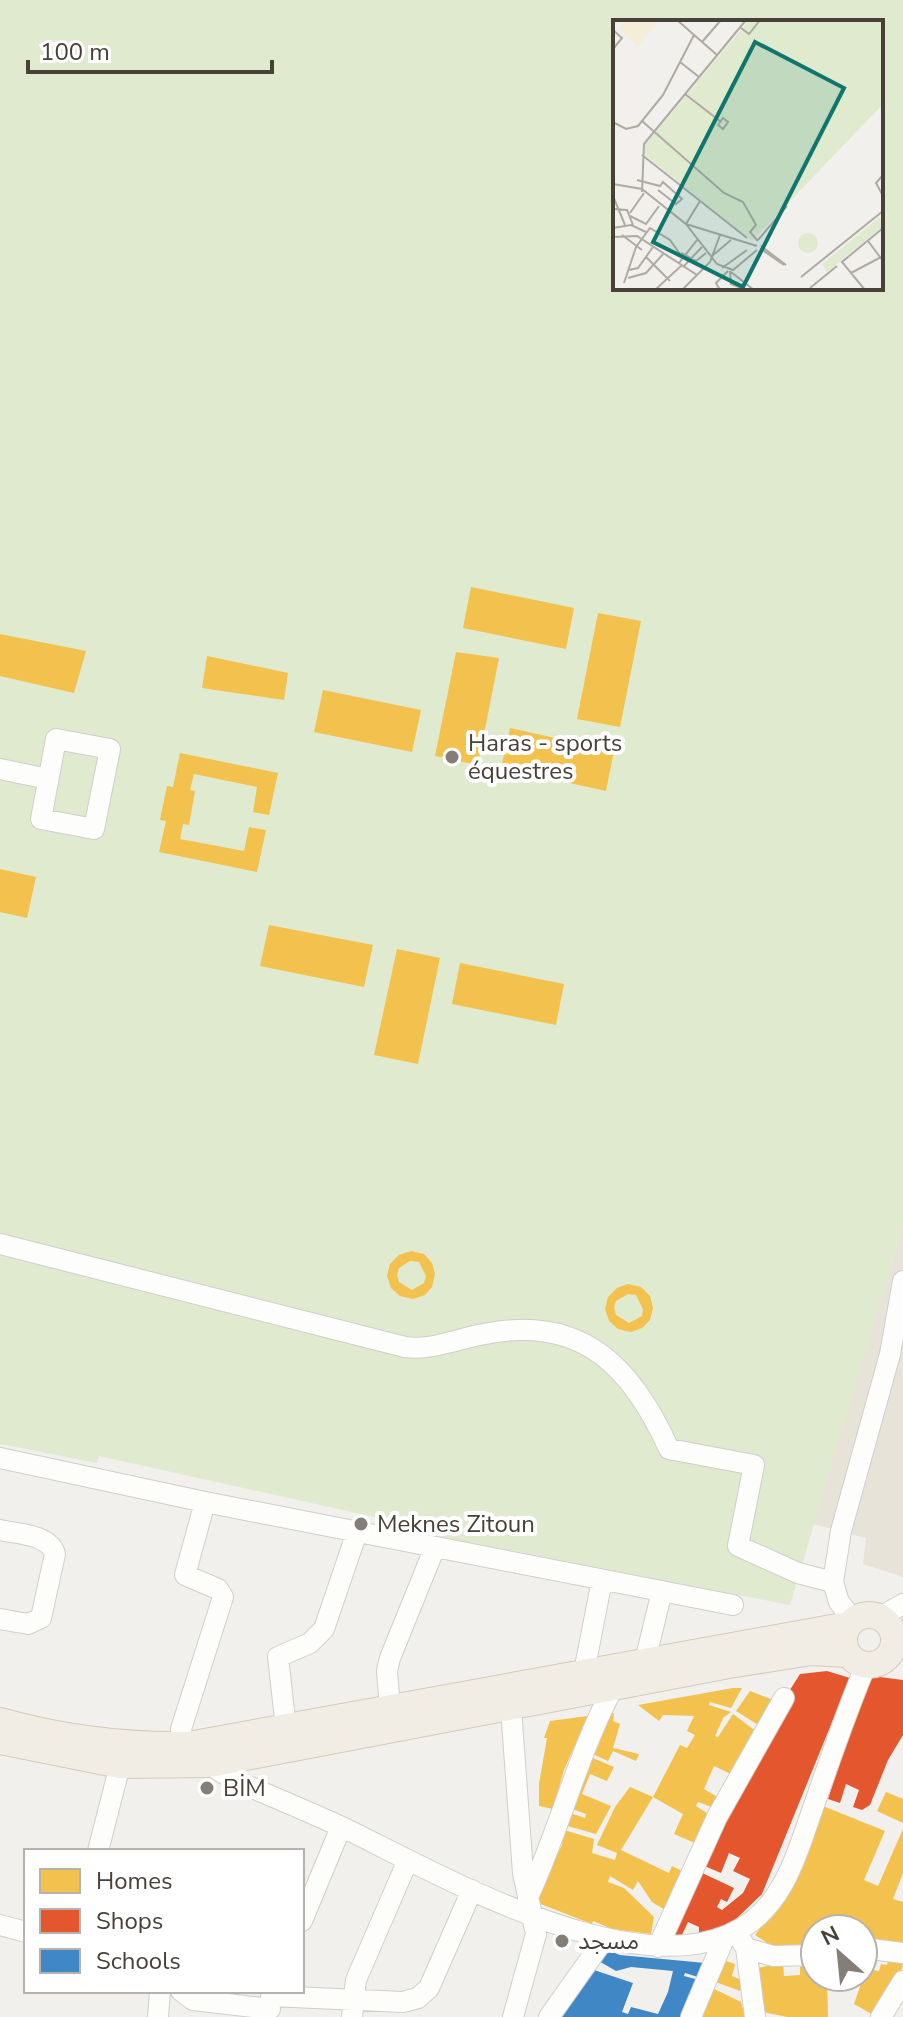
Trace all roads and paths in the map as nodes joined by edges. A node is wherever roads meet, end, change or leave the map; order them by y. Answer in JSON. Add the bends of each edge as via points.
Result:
{"nodes":[{"id":1,"x":0,"y":769,"type":"edge"},
{"id":2,"x":48,"y":779,"type":"junction"},
{"id":3,"x":0,"y":1244,"type":"edge"},
{"id":4,"x":903,"y":1281,"type":"edge"},
{"id":5,"x":0,"y":1458,"type":"edge"},
{"id":6,"x":205,"y":1502,"type":"junction"},
{"id":7,"x":0,"y":1530,"type":"edge"},
{"id":8,"x":357,"y":1532,"type":"junction"},
{"id":9,"x":435,"y":1547,"type":"junction"},
{"id":10,"x":602,"y":1580,"type":"junction"},
{"id":11,"x":833,"y":1582,"type":"junction"},
{"id":12,"x":662,"y":1591,"type":"junction"},
{"id":13,"x":733,"y":1605,"type":"dead end"},
{"id":14,"x":0,"y":1619,"type":"edge"},
{"id":15,"x":850,"y":1623,"type":"junction"},
{"id":16,"x":886,"y":1640,"type":"edge"},
{"id":17,"x":645,"y":1661,"type":"junction"},
{"id":18,"x":584,"y":1672,"type":"junction"},
{"id":19,"x":613,"y":1688,"type":"junction"},
{"id":20,"x":510,"y":1697,"type":"junction"},
{"id":21,"x":784,"y":1698,"type":"dead end"},
{"id":22,"x":390,"y":1708,"type":"junction"},
{"id":23,"x":0,"y":1721,"type":"edge"},
{"id":24,"x":286,"y":1728,"type":"junction"},
{"id":25,"x":0,"y":1741,"type":"edge"},
{"id":26,"x":188,"y":1745,"type":"junction"},
{"id":27,"x":209,"y":1764,"type":"junction"},
{"id":28,"x":120,"y":1765,"type":"junction"},
{"id":29,"x":341,"y":1827,"type":"junction"},
{"id":30,"x":99,"y":1849,"type":"edge"},
{"id":31,"x":408,"y":1860,"type":"junction"},
{"id":32,"x":472,"y":1890,"type":"junction"},
{"id":33,"x":528,"y":1897,"type":"junction"},
{"id":34,"x":304,"y":1916,"type":"edge"},
{"id":35,"x":533,"y":1918,"type":"junction"},
{"id":36,"x":0,"y":1925,"type":"edge"},
{"id":37,"x":24,"y":1931,"type":"edge"},
{"id":38,"x":605,"y":1938,"type":"junction"},
{"id":39,"x":736,"y":1941,"type":"junction"},
{"id":40,"x":658,"y":1947,"type":"junction"},
{"id":41,"x":879,"y":1950,"type":"edge"},
{"id":42,"x":903,"y":1953,"type":"edge"},
{"id":43,"x":799,"y":1955,"type":"edge"},
{"id":44,"x":903,"y":1981,"type":"edge"},
{"id":45,"x":160,"y":1993,"type":"edge"},
{"id":46,"x":184,"y":1993,"type":"edge"},
{"id":47,"x":271,"y":2003,"type":"edge"},
{"id":48,"x":352,"y":2007,"type":"edge"},
{"id":49,"x":158,"y":2017,"type":"edge"},
{"id":50,"x":513,"y":2017,"type":"edge"},
{"id":51,"x":549,"y":2017,"type":"edge"},
{"id":52,"x":691,"y":2017,"type":"edge"},
{"id":53,"x":755,"y":2017,"type":"edge"},
{"id":54,"x":881,"y":2017,"type":"edge"}],
"edges":[{"from":1,"to":2,"type":"street"},
{"from":2,"to":2,"type":"street","via":[[56,739],[110,749],[94,829],[41,819]]},
{"from":3,"to":11,"type":"street","via":[[405,1347],[428,1348],[486,1333],[533,1329],[587,1343],[631,1381],[669,1449],[754,1465],[738,1546]]},
{"from":4,"to":11,"type":"street"},
{"from":5,"to":6,"type":"street"},
{"from":6,"to":8,"type":"street"},
{"from":6,"to":26,"type":"street","via":[[185,1575],[218,1589],[223,1597],[181,1729]]},
{"from":7,"to":14,"type":"street","via":[[43,1540],[55,1554],[41,1618],[28,1624]]},
{"from":8,"to":9,"type":"street"},
{"from":8,"to":24,"type":"street","via":[[324,1629],[310,1643],[278,1657]]},
{"from":9,"to":10,"type":"street"},
{"from":9,"to":22,"type":"street","via":[[390,1658]]},
{"from":10,"to":12,"type":"street"},
{"from":10,"to":18,"type":"street"},
{"from":11,"to":15,"type":"street"},
{"from":12,"to":13,"type":"street"},
{"from":12,"to":17,"type":"street"},
{"from":15,"to":16,"type":"main road","via":[[843,1639]]},
{"from":15,"to":17,"type":"main road"},
{"from":16,"to":19,"type":"main road"},
{"from":16,"to":39,"type":"street","via":[[781,1888]]},
{"from":17,"to":18,"type":"main road"},
{"from":18,"to":20,"type":"main road"},
{"from":19,"to":20,"type":"main road"},
{"from":19,"to":33,"type":"street","via":[[581,1752],[549,1853]]},
{"from":20,"to":22,"type":"main road"},
{"from":20,"to":27,"type":"main road"},
{"from":20,"to":33,"type":"street"},
{"from":21,"to":40,"type":"street","via":[[717,1817]]},
{"from":22,"to":24,"type":"main road"},
{"from":23,"to":26,"type":"main road","via":[[71,1737]]},
{"from":24,"to":26,"type":"main road"},
{"from":25,"to":28,"type":"main road"},
{"from":26,"to":27,"type":"street"},
{"from":27,"to":28,"type":"main road"},
{"from":27,"to":29,"type":"street"},
{"from":28,"to":30,"type":"street"},
{"from":29,"to":31,"type":"street"},
{"from":29,"to":34,"type":"street"},
{"from":31,"to":32,"type":"street"},
{"from":31,"to":48,"type":"street","via":[[356,1980]]},
{"from":32,"to":35,"type":"street"},
{"from":32,"to":48,"type":"street","via":[[424,1994],[403,2002]]},
{"from":33,"to":35,"type":"street"},
{"from":35,"to":38,"type":"street"},
{"from":35,"to":50,"type":"street","via":[[534,1949]]},
{"from":36,"to":37,"type":"street"},
{"from":38,"to":40,"type":"street"},
{"from":38,"to":51,"type":"street"},
{"from":39,"to":40,"type":"street"},
{"from":39,"to":43,"type":"street","via":[[773,1956]]},
{"from":39,"to":52,"type":"street"},
{"from":39,"to":53,"type":"street"},
{"from":41,"to":42,"type":"street"},
{"from":44,"to":54,"type":"street"},
{"from":45,"to":49,"type":"street"},
{"from":46,"to":47,"type":"street","via":[[193,2000]]},
{"from":47,"to":48,"type":"street"}]}
